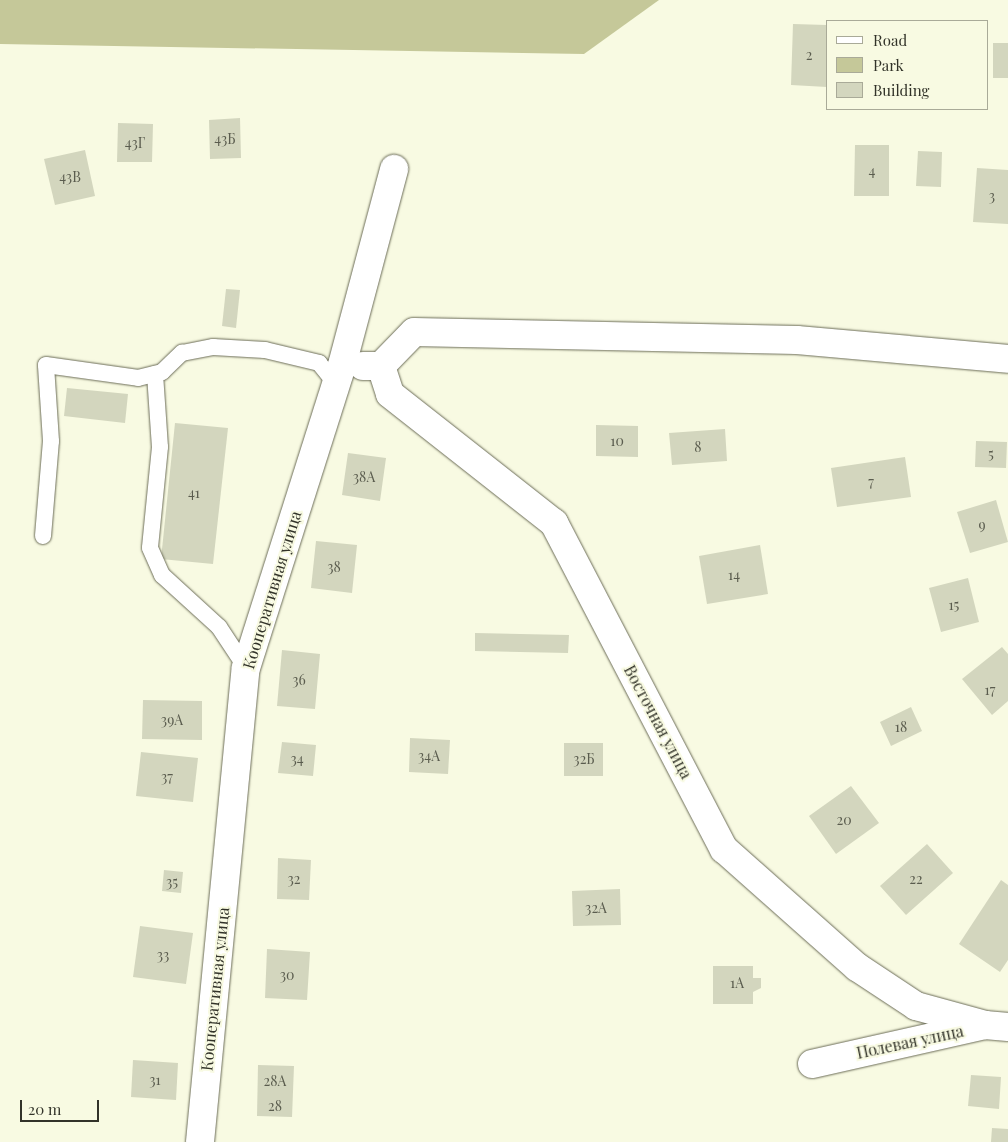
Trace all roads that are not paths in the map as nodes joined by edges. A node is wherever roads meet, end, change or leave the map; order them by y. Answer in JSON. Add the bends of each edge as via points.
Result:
{"nodes":[{"id":1,"x":394,"y":169,"type":"dead end"},
{"id":2,"x":1008,"y":359,"type":"edge"},
{"id":3,"x":381,"y":366,"type":"junction"},
{"id":4,"x":154,"y":374,"type":"junction"},
{"id":5,"x":339,"y":374,"type":"junction"},
{"id":6,"x":43,"y":536,"type":"dead end"},
{"id":7,"x":246,"y":668,"type":"junction"},
{"id":8,"x":997,"y":1026,"type":"edge"},
{"id":9,"x":812,"y":1064,"type":"dead end"},
{"id":10,"x":200,"y":1142,"type":"edge"}],
"edges":[{"from":1,"to":5,"type":"street","name":"Кооперативная улица"},
{"from":2,"to":3,"type":"street","via":[[797,340],[414,332]]},
{"from":3,"to":5,"type":"street"},
{"from":3,"to":8,"type":"street","name":"Восточная улица","via":[[390,394],[554,523],[724,849],[857,967],[916,1006]]},
{"from":4,"to":5,"type":"lane","via":[[182,353],[213,347],[265,350],[319,364]]},
{"from":4,"to":6,"type":"lane","via":[[138,378],[46,365],[51,441]]},
{"from":4,"to":7,"type":"lane","via":[[160,447],[150,548],[162,575],[219,627]]},
{"from":5,"to":7,"type":"street","name":"Кооперативная улица"},
{"from":7,"to":10,"type":"street","name":"Кооперативная улица"},
{"from":8,"to":9,"type":"street","name":"Полевая улица"}]}
